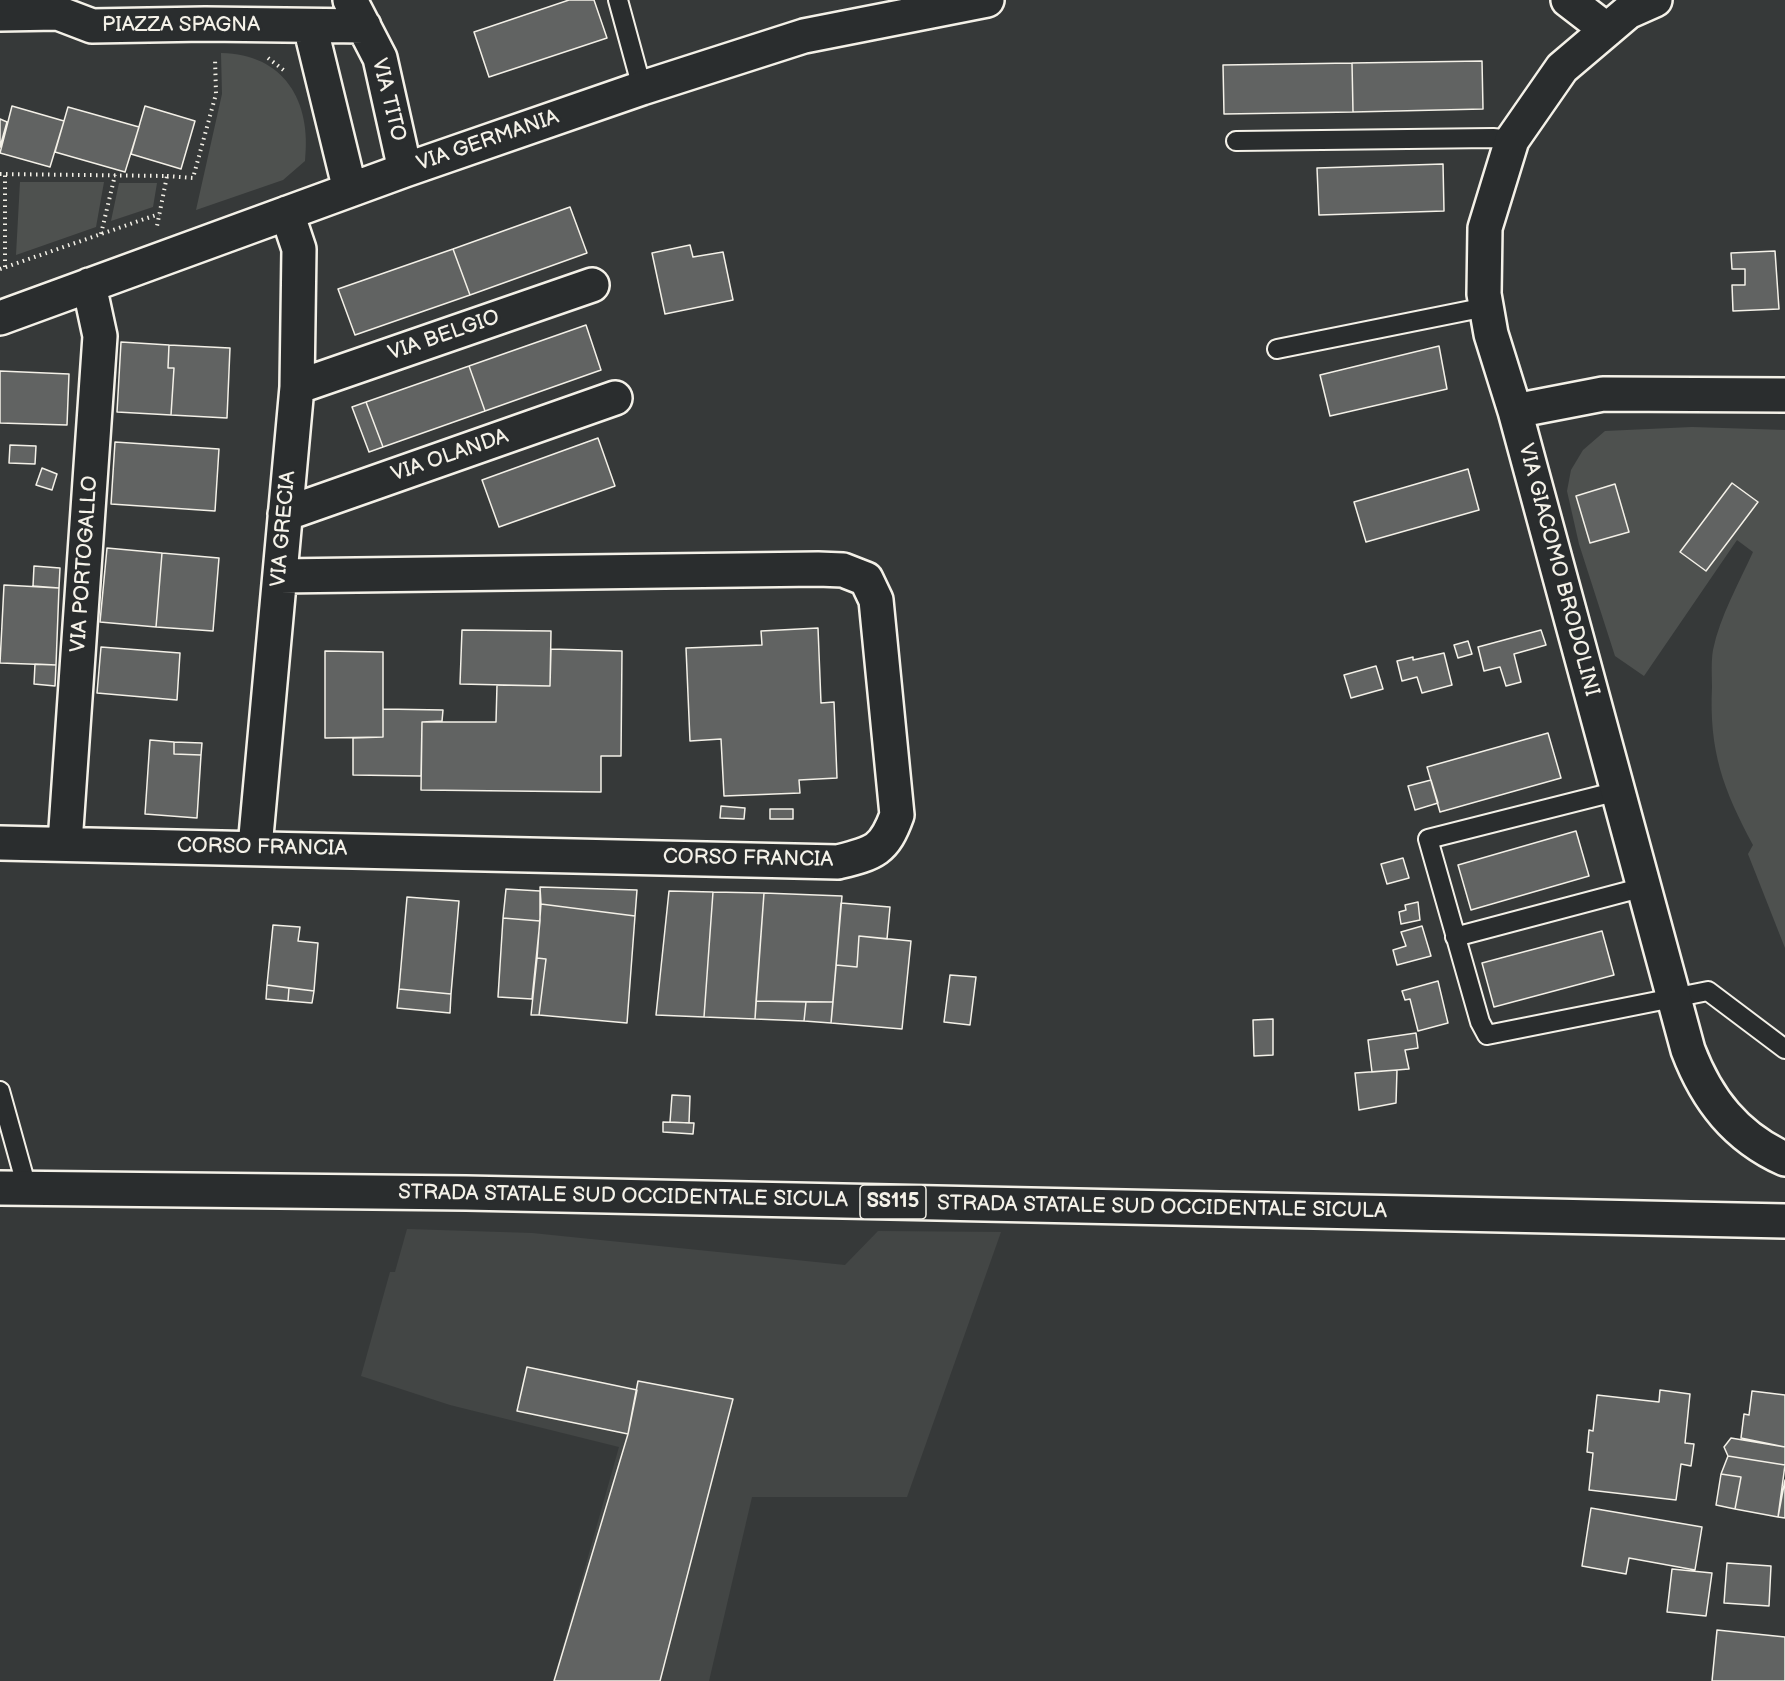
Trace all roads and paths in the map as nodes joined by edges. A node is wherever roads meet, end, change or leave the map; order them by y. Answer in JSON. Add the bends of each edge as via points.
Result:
{"nodes":[{"id":1,"x":618,"y":0,"type":"edge"},
{"id":2,"x":987,"y":0,"type":"edge"},
{"id":3,"x":1568,"y":0,"type":"edge"},
{"id":4,"x":1630,"y":10,"type":"edge"},
{"id":5,"x":210,"y":12,"type":"edge"},
{"id":6,"x":357,"y":13,"type":"edge"},
{"id":7,"x":0,"y":14,"type":"edge"},
{"id":8,"x":310,"y":26,"type":"junction"},
{"id":9,"x":264,"y":55,"type":"dead end"},
{"id":10,"x":215,"y":56,"type":"dead end"},
{"id":11,"x":290,"y":78,"type":"dead end"},
{"id":12,"x":642,"y":88,"type":"junction"},
{"id":13,"x":1512,"y":140,"type":"junction"},
{"id":14,"x":1236,"y":141,"type":"dead end"},
{"id":15,"x":405,"y":170,"type":"junction"},
{"id":16,"x":3,"y":174,"type":"edge"},
{"id":17,"x":115,"y":175,"type":"junction"},
{"id":18,"x":167,"y":176,"type":"junction"},
{"id":19,"x":350,"y":190,"type":"junction"},
{"id":20,"x":160,"y":213,"type":"junction"},
{"id":21,"x":287,"y":213,"type":"junction"},
{"id":22,"x":166,"y":226,"type":"dead end"},
{"id":23,"x":101,"y":234,"type":"junction"},
{"id":24,"x":2,"y":268,"type":"edge"},
{"id":25,"x":89,"y":285,"type":"junction"},
{"id":26,"x":592,"y":285,"type":"dead end"},
{"id":27,"x":1486,"y":308,"type":"junction"},
{"id":28,"x":0,"y":318,"type":"edge"},
{"id":29,"x":1277,"y":349,"type":"dead end"},
{"id":30,"x":297,"y":387,"type":"junction"},
{"id":31,"x":1785,"y":395,"type":"edge"},
{"id":32,"x":615,"y":398,"type":"dead end"},
{"id":33,"x":1515,"y":411,"type":"junction"},
{"id":34,"x":285,"y":514,"type":"junction"},
{"id":35,"x":280,"y":576,"type":"junction"},
{"id":36,"x":1618,"y":791,"type":"junction"},
{"id":37,"x":0,"y":843,"type":"edge"},
{"id":38,"x":66,"y":843,"type":"junction"},
{"id":39,"x":255,"y":848,"type":"junction"},
{"id":40,"x":1644,"y":887,"type":"junction"},
{"id":41,"x":1455,"y":937,"type":"junction"},
{"id":42,"x":1674,"y":999,"type":"junction"},
{"id":43,"x":1785,"y":1049,"type":"edge"},
{"id":44,"x":0,"y":1091,"type":"edge"},
{"id":45,"x":1785,"y":1159,"type":"edge"},
{"id":46,"x":13,"y":1188,"type":"edge"},
{"id":47,"x":1785,"y":1221,"type":"edge"}],
"edges":[{"from":1,"to":12,"type":"lane"},
{"from":2,"to":12,"type":"street","name":"VIA GERMANIA","via":[[804,36]]},
{"from":3,"to":4,"type":"street"},
{"from":4,"to":13,"type":"street","name":"VIA GIACOMO BRODOLINI","via":[[1562,68]]},
{"from":5,"to":7,"type":"street","name":"PIAZZA SPAGNA","via":[[92,26],[58,13]]},
{"from":5,"to":8,"type":"street","name":"PIAZZA SPAGNA"},
{"from":6,"to":8,"type":"street","name":"PIAZZA SPAGNA"},
{"from":6,"to":15,"type":"street","name":"VIA TITO","via":[[380,58]]},
{"from":8,"to":19,"type":"street"},
{"from":9,"to":11,"type":"path"},
{"from":10,"to":18,"type":"path","via":[[216,94],[193,178]]},
{"from":12,"to":15,"type":"street","name":"VIA GERMANIA"},
{"from":13,"to":14,"type":"lane"},
{"from":13,"to":27,"type":"street","name":"VIA GIACOMO BRODOLINI","via":[[1485,228]]},
{"from":15,"to":19,"type":"street","name":"VIA GERMANIA"},
{"from":16,"to":17,"type":"path"},
{"from":16,"to":24,"type":"path"},
{"from":17,"to":18,"type":"path"},
{"from":17,"to":23,"type":"path"},
{"from":18,"to":20,"type":"path"},
{"from":19,"to":21,"type":"street","name":"VIA GERMANIA"},
{"from":20,"to":22,"type":"path","via":[[155,230]]},
{"from":20,"to":23,"type":"path"},
{"from":21,"to":25,"type":"street","name":"VIA GERMANIA"},
{"from":21,"to":30,"type":"street","name":"VIA GRECIA","via":[[299,249]]},
{"from":23,"to":24,"type":"path"},
{"from":25,"to":28,"type":"street","name":"VIA GERMANIA"},
{"from":25,"to":38,"type":"street","name":"VIA PORTOGALLO","via":[[100,336]]},
{"from":26,"to":30,"type":"street","name":"VIA BELGIO"},
{"from":27,"to":29,"type":"lane"},
{"from":27,"to":33,"type":"street","name":"VIA GIACOMO BRODOLINI"},
{"from":30,"to":34,"type":"street","name":"VIA GRECIA"},
{"from":31,"to":33,"type":"street","via":[[1604,394]]},
{"from":32,"to":34,"type":"street","name":"VIA OLANDA"},
{"from":33,"to":36,"type":"street","name":"VIA GIACOMO BRODOLINI"},
{"from":34,"to":35,"type":"street","name":"VIA GRECIA"},
{"from":35,"to":39,"type":"street","name":"VIA GRECIA"},
{"from":35,"to":39,"type":"street","name":"CORSO FRANCIA","via":[[843,570],[866,579],[876,600],[897,815],[889,838],[869,855],[838,862]]},
{"from":36,"to":40,"type":"street","name":"VIA GIACOMO BRODOLINI"},
{"from":36,"to":41,"type":"lane","via":[[1428,839]]},
{"from":37,"to":38,"type":"street","name":"CORSO FRANCIA"},
{"from":38,"to":39,"type":"street","name":"CORSO FRANCIA"},
{"from":40,"to":41,"type":"lane"},
{"from":40,"to":42,"type":"street","name":"VIA GIACOMO BRODOLINI"},
{"from":41,"to":42,"type":"lane","via":[[1487,1035]]},
{"from":42,"to":43,"type":"lane","via":[[1708,991]]},
{"from":42,"to":45,"type":"street","name":"VIA GIACOMO BRODOLINI","via":[[1688,1050],[1710,1098],[1746,1137]]},
{"from":44,"to":46,"type":"lane"},
{"from":46,"to":47,"type":"street","name":"STRADA STATALE SUD OCCIDENTALE SICULA","number":"SS115","via":[[466,1193]]}]}
